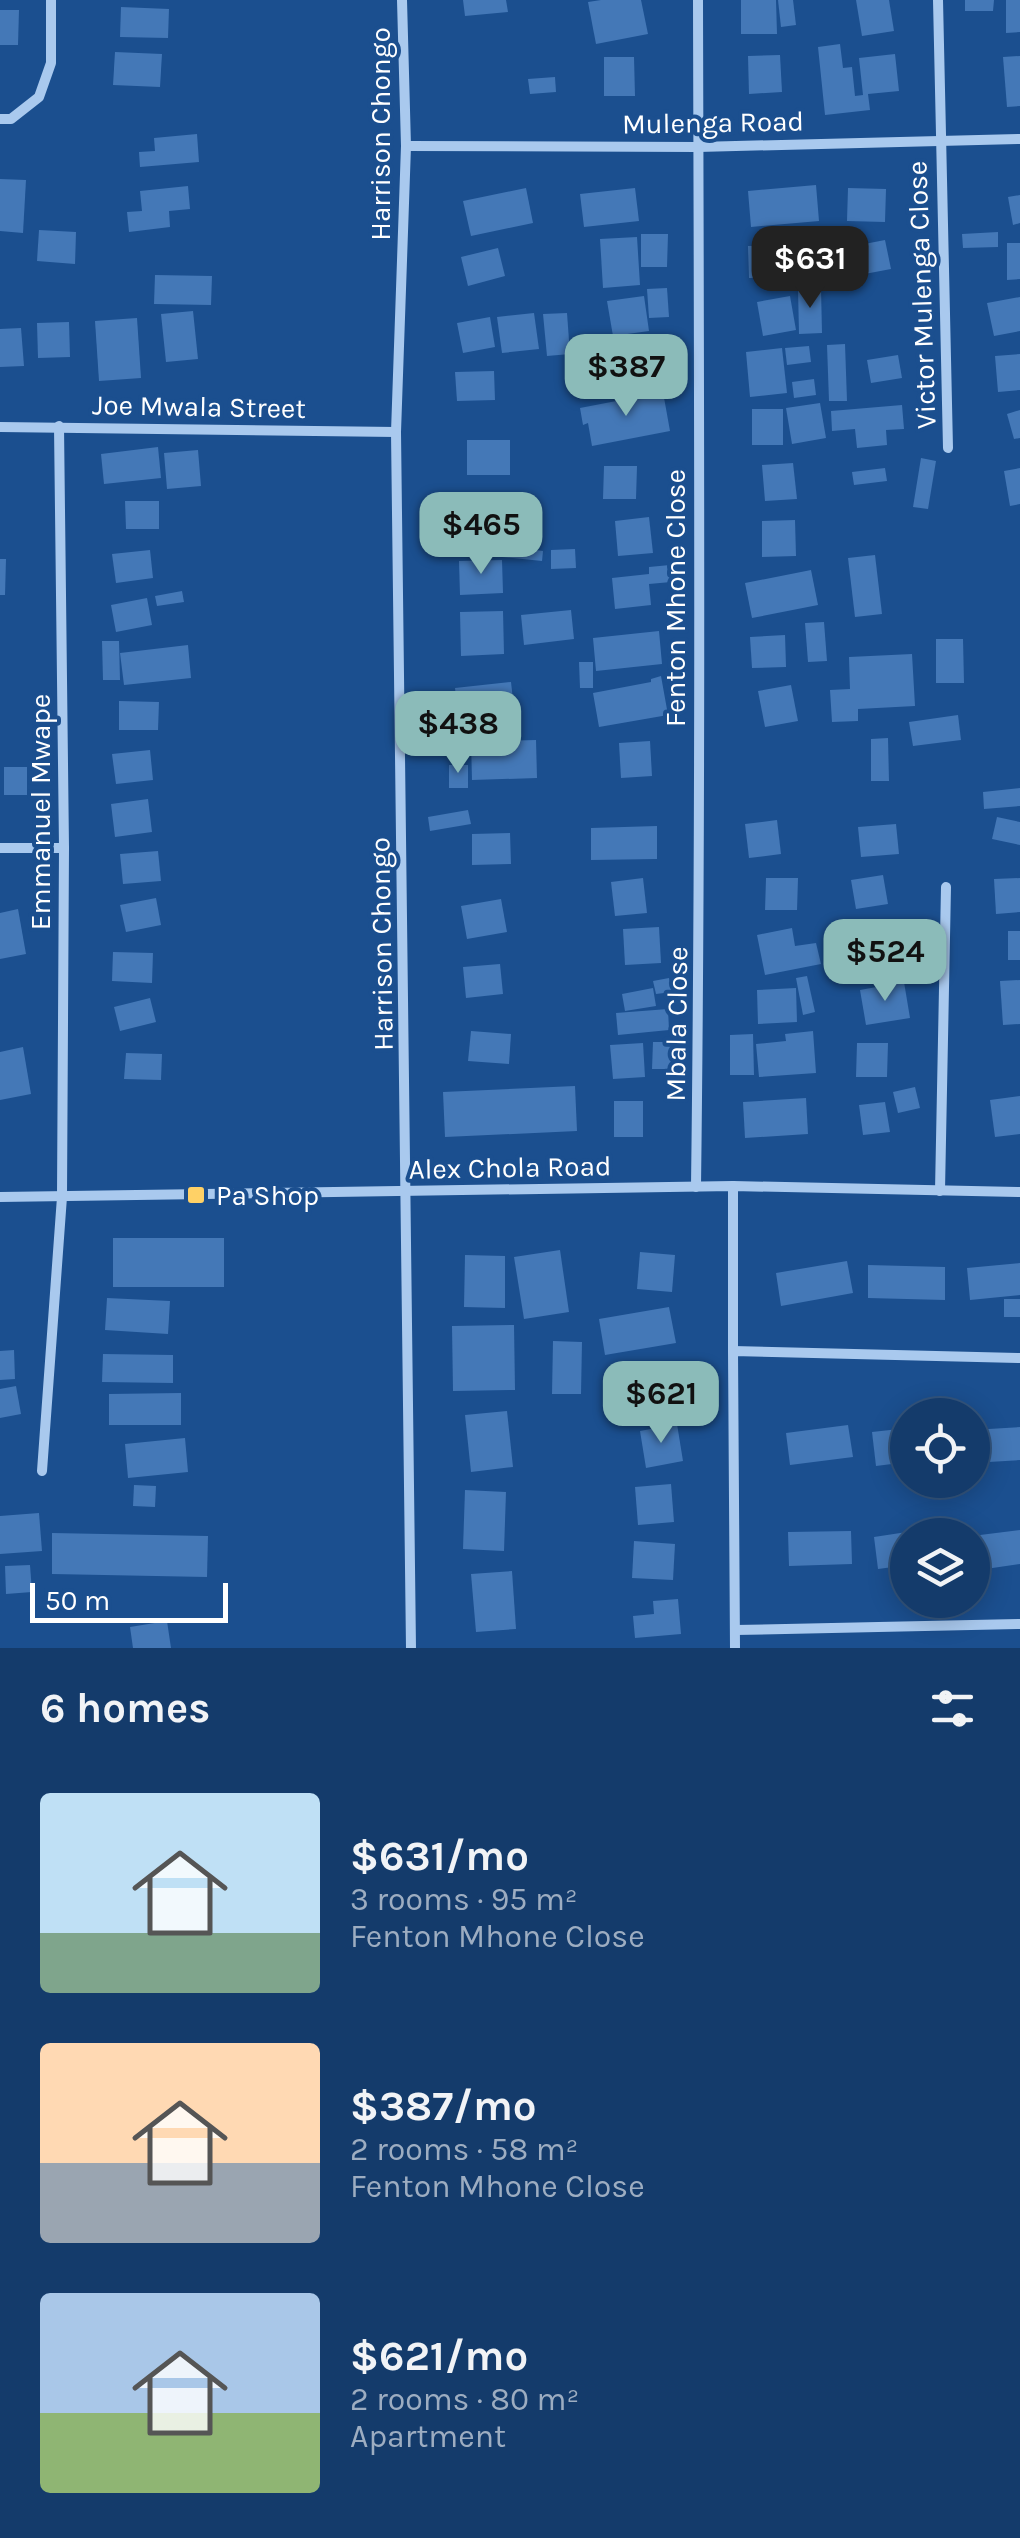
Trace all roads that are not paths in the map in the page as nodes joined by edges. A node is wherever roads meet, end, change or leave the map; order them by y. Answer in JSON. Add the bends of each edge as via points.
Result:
{"nodes":[{"id":1,"x":51,"y":0,"type":"edge"},
{"id":2,"x":402,"y":0,"type":"edge"},
{"id":3,"x":698,"y":0,"type":"edge"},
{"id":4,"x":938,"y":0,"type":"edge"},
{"id":5,"x":0,"y":118,"type":"edge"},
{"id":6,"x":939,"y":139,"type":"junction"},
{"id":7,"x":1020,"y":140,"type":"edge"},
{"id":8,"x":406,"y":146,"type":"junction"},
{"id":9,"x":698,"y":147,"type":"junction"},
{"id":10,"x":60,"y":426,"type":"junction"},
{"id":11,"x":0,"y":427,"type":"edge"},
{"id":12,"x":396,"y":432,"type":"junction"},
{"id":13,"x":948,"y":448,"type":"dead end"},
{"id":14,"x":0,"y":848,"type":"edge"},
{"id":15,"x":64,"y":848,"type":"junction"},
{"id":16,"x":700,"y":860,"type":"joint"},
{"id":17,"x":946,"y":887,"type":"dead end"},
{"id":18,"x":734,"y":1186,"type":"junction"},
{"id":19,"x":696,"y":1188,"type":"junction"},
{"id":20,"x":940,"y":1191,"type":"junction"},
{"id":21,"x":407,"y":1192,"type":"junction"},
{"id":22,"x":1020,"y":1192,"type":"edge"},
{"id":23,"x":0,"y":1197,"type":"edge"},
{"id":24,"x":62,"y":1197,"type":"junction"},
{"id":25,"x":733,"y":1351,"type":"junction"},
{"id":26,"x":1020,"y":1358,"type":"edge"},
{"id":27,"x":42,"y":1471,"type":"dead end"},
{"id":28,"x":1020,"y":1624,"type":"edge"},
{"id":29,"x":736,"y":1630,"type":"junction"},
{"id":30,"x":411,"y":1648,"type":"edge"},
{"id":31,"x":735,"y":1648,"type":"edge"}],
"edges":[{"from":1,"to":5,"type":"street","via":[[51,62],[40,96]]},
{"from":2,"to":8,"type":"street","name":"Harrison Chongo"},
{"from":3,"to":9,"type":"street","name":"Fenton Mhone Close"},
{"from":4,"to":6,"type":"street","name":"Victor Mulenga Close"},
{"from":6,"to":7,"type":"street","name":"Mulenga Road"},
{"from":6,"to":9,"type":"street","name":"Mulenga Road"},
{"from":6,"to":13,"type":"street","name":"Victor Mulenga Close"},
{"from":8,"to":9,"type":"street","name":"Mulenga Road"},
{"from":8,"to":12,"type":"street","name":"Harrison Chongo"},
{"from":9,"to":16,"type":"street","name":"Fenton Mhone Close"},
{"from":10,"to":11,"type":"street","name":"Joe Mwala Street"},
{"from":10,"to":12,"type":"street","name":"Joe Mwala Street"},
{"from":10,"to":15,"type":"street","name":"Emmanuel Mwape"},
{"from":12,"to":21,"type":"street","name":"Harrison Chongo"},
{"from":14,"to":15,"type":"street"},
{"from":15,"to":24,"type":"street","name":"Emmanuel Mwape"},
{"from":16,"to":19,"type":"street","name":"Mbala Close"},
{"from":17,"to":20,"type":"street"},
{"from":18,"to":19,"type":"street","name":"Alex Chola Road"},
{"from":18,"to":20,"type":"street","name":"Alex Chola Road"},
{"from":18,"to":25,"type":"street"},
{"from":19,"to":21,"type":"street","name":"Alex Chola Road"},
{"from":20,"to":22,"type":"street","name":"Alex Chola Road"},
{"from":21,"to":24,"type":"street","name":"Alex Chola Road"},
{"from":21,"to":30,"type":"street","name":"Harrison Chongo"},
{"from":23,"to":24,"type":"street","name":"Alex Chola Road"},
{"from":24,"to":27,"type":"street","name":"Emmanuel Mwape"},
{"from":25,"to":26,"type":"street"},
{"from":25,"to":29,"type":"street"},
{"from":28,"to":29,"type":"street"},
{"from":29,"to":31,"type":"street"}]}
